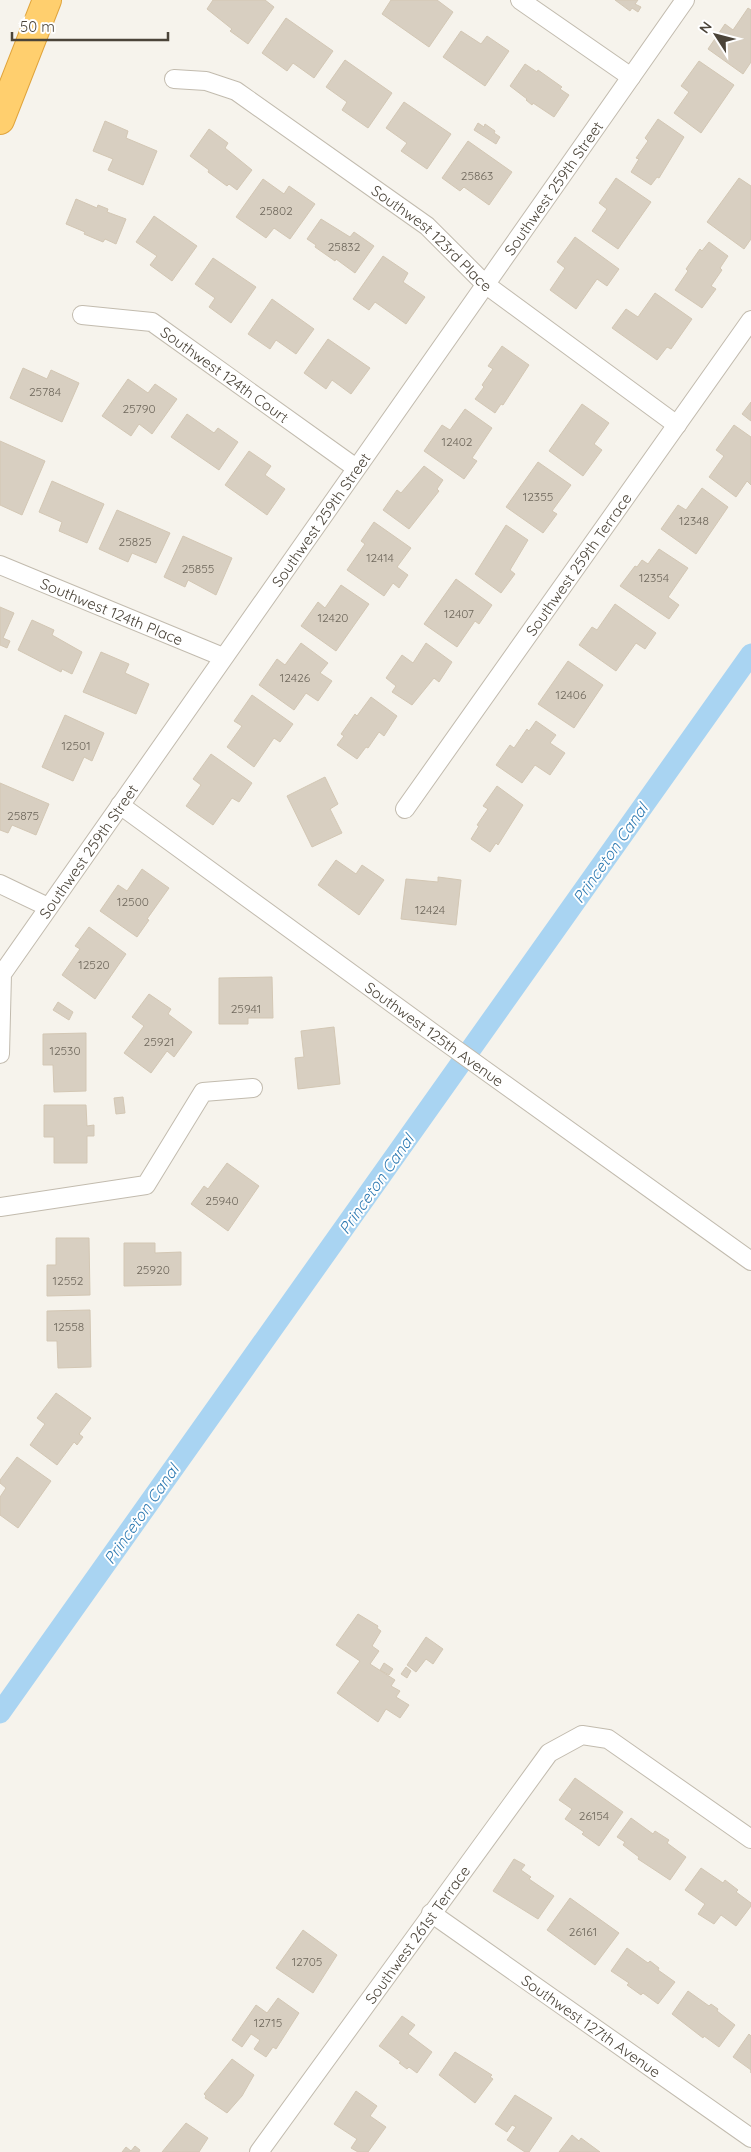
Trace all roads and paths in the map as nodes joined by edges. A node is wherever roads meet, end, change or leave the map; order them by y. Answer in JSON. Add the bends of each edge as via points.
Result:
{"nodes":[{"id":1,"x":47,"y":0,"type":"edge"},
{"id":2,"x":520,"y":0,"type":"edge"},
{"id":3,"x":685,"y":0,"type":"edge"},
{"id":4,"x":630,"y":77,"type":"junction"},
{"id":5,"x":174,"y":78,"type":"dead end"},
{"id":6,"x":0,"y":120,"type":"edge"},
{"id":7,"x":485,"y":284,"type":"junction"},
{"id":8,"x":82,"y":315,"type":"dead end"},
{"id":9,"x":751,"y":320,"type":"edge"},
{"id":10,"x":677,"y":425,"type":"junction"},
{"id":11,"x":356,"y":468,"type":"junction"},
{"id":12,"x":0,"y":565,"type":"edge"},
{"id":13,"x":223,"y":658,"type":"junction"},
{"id":14,"x":120,"y":805,"type":"junction"},
{"id":15,"x":405,"y":809,"type":"dead end"},
{"id":16,"x":0,"y":884,"type":"edge"},
{"id":17,"x":48,"y":907,"type":"junction"},
{"id":18,"x":0,"y":1054,"type":"edge"},
{"id":19,"x":253,"y":1088,"type":"dead end"},
{"id":20,"x":0,"y":1207,"type":"edge"},
{"id":21,"x":751,"y":1261,"type":"edge"},
{"id":22,"x":751,"y":1839,"type":"edge"},
{"id":23,"x":431,"y":1914,"type":"junction"},
{"id":24,"x":751,"y":2138,"type":"edge"},
{"id":25,"x":264,"y":2150,"type":"edge"}],
"edges":[{"from":1,"to":6,"type":"highway"},
{"from":2,"to":4,"type":"street"},
{"from":3,"to":4,"type":"street","name":"Southwest 259th Street"},
{"from":4,"to":7,"type":"street","name":"Southwest 259th Street"},
{"from":5,"to":7,"type":"street","name":"Southwest 123rd Place","via":[[206,81],[236,91],[426,226]]},
{"from":7,"to":10,"type":"street","name":"Southwest 123rd Place"},
{"from":7,"to":11,"type":"street","name":"Southwest 259th Street"},
{"from":8,"to":11,"type":"street","name":"Southwest 124th Court","via":[[152,322]]},
{"from":9,"to":10,"type":"street","name":"Southwest 259th Terrace"},
{"from":10,"to":15,"type":"street","name":"Southwest 259th Terrace"},
{"from":11,"to":13,"type":"street","name":"Southwest 259th Street"},
{"from":12,"to":13,"type":"street","name":"Southwest 124th Place"},
{"from":13,"to":14,"type":"street","name":"Southwest 259th Street"},
{"from":14,"to":17,"type":"street","name":"Southwest 259th Street"},
{"from":14,"to":21,"type":"street","name":"Southwest 125th Avenue"},
{"from":16,"to":17,"type":"street"},
{"from":17,"to":18,"type":"street","name":"Southwest 259th Street","via":[[2,974]]},
{"from":19,"to":20,"type":"street","via":[[203,1092],[146,1185]]},
{"from":22,"to":23,"type":"street","name":"Southwest 261st Terrace","via":[[608,1739],[582,1735],[549,1753]]},
{"from":23,"to":24,"type":"street","name":"Southwest 127th Avenue"},
{"from":23,"to":25,"type":"street","name":"Southwest 261st Terrace"}]}
